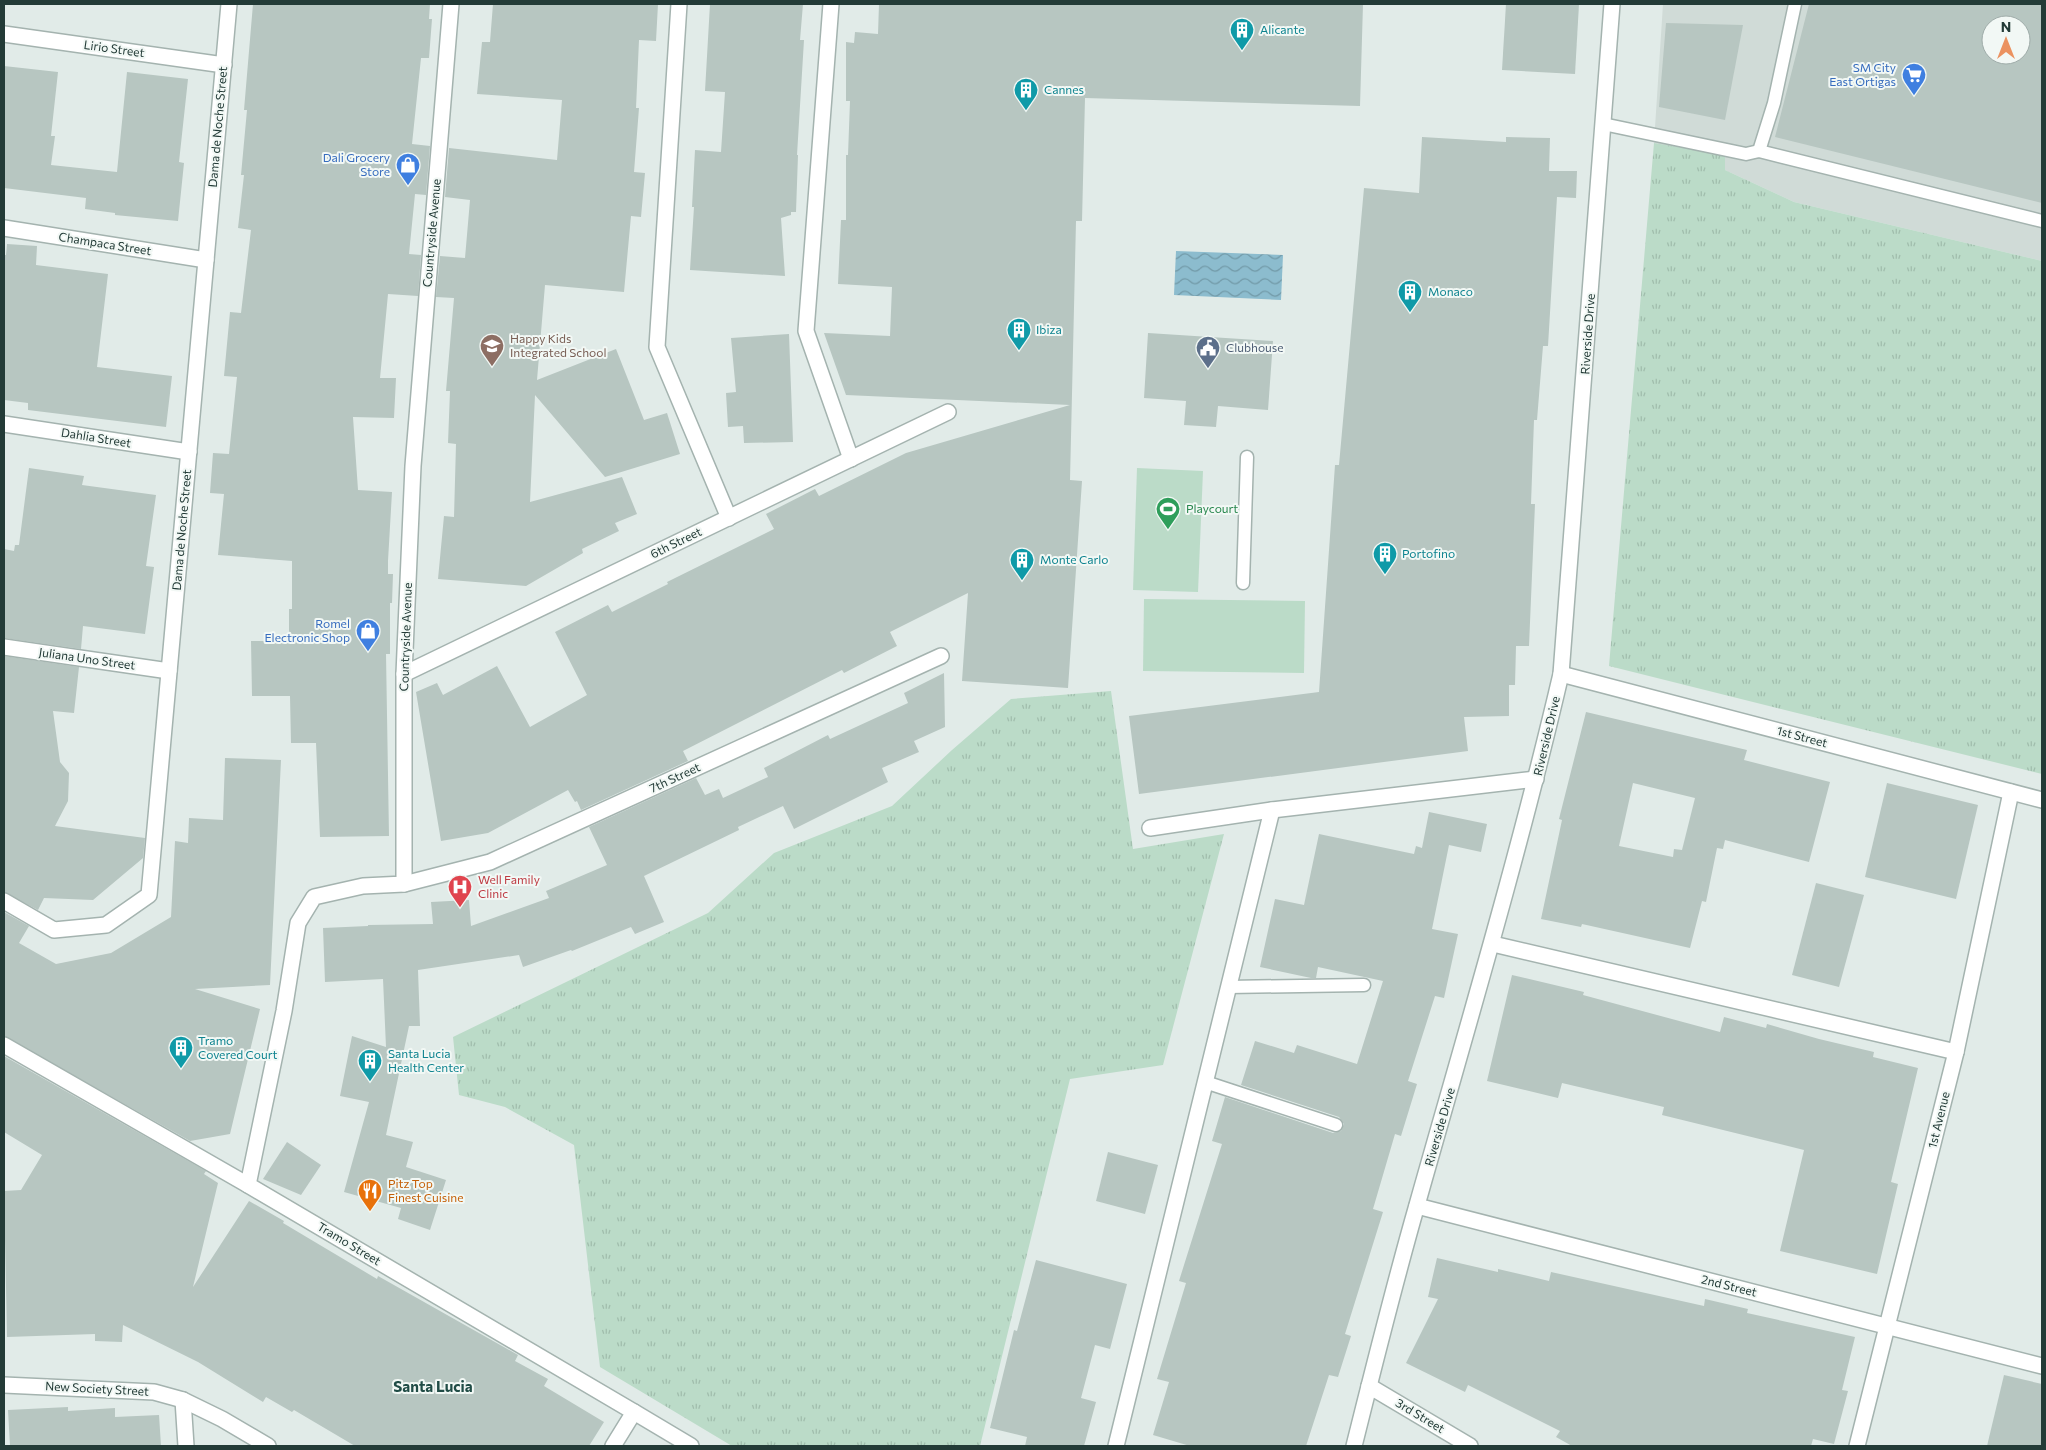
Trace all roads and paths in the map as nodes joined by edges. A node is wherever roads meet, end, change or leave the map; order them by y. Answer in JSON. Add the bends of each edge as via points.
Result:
{"nodes":[{"id":1,"x":229,"y":4,"type":"edge"},
{"id":2,"x":451,"y":4,"type":"edge"},
{"id":3,"x":679,"y":4,"type":"edge"},
{"id":4,"x":831,"y":4,"type":"edge"},
{"id":5,"x":1612,"y":4,"type":"edge"},
{"id":6,"x":1795,"y":4,"type":"edge"},
{"id":7,"x":4,"y":34,"type":"edge"},
{"id":8,"x":224,"y":65,"type":"junction"},
{"id":9,"x":1603,"y":124,"type":"junction"},
{"id":10,"x":1760,"y":151,"type":"junction"},
{"id":11,"x":2042,"y":221,"type":"edge"},
{"id":12,"x":4,"y":228,"type":"edge"},
{"id":13,"x":206,"y":260,"type":"junction"},
{"id":14,"x":948,"y":412,"type":"dead end"},
{"id":15,"x":4,"y":424,"type":"edge"},
{"id":16,"x":189,"y":452,"type":"junction"},
{"id":17,"x":1247,"y":457,"type":"dead end"},
{"id":18,"x":851,"y":459,"type":"junction"},
{"id":19,"x":729,"y":518,"type":"junction"},
{"id":20,"x":1243,"y":583,"type":"dead end"},
{"id":21,"x":4,"y":647,"type":"edge"},
{"id":22,"x":940,"y":656,"type":"dead end"},
{"id":23,"x":169,"y":671,"type":"junction"},
{"id":24,"x":404,"y":674,"type":"junction"},
{"id":25,"x":1561,"y":674,"type":"junction"},
{"id":26,"x":1536,"y":779,"type":"junction"},
{"id":27,"x":2011,"y":792,"type":"junction"},
{"id":28,"x":2042,"y":800,"type":"edge"},
{"id":29,"x":1272,"y":810,"type":"junction"},
{"id":30,"x":1150,"y":828,"type":"dead end"},
{"id":31,"x":404,"y":884,"type":"junction"},
{"id":32,"x":4,"y":901,"type":"edge"},
{"id":33,"x":1492,"y":944,"type":"junction"},
{"id":34,"x":1364,"y":985,"type":"dead end"},
{"id":35,"x":1228,"y":988,"type":"junction"},
{"id":36,"x":4,"y":1045,"type":"edge"},
{"id":37,"x":1956,"y":1052,"type":"junction"},
{"id":38,"x":1205,"y":1082,"type":"junction"},
{"id":39,"x":1336,"y":1125,"type":"dead end"},
{"id":40,"x":248,"y":1185,"type":"junction"},
{"id":41,"x":1417,"y":1206,"type":"junction"},
{"id":42,"x":1887,"y":1326,"type":"junction"},
{"id":43,"x":2042,"y":1366,"type":"edge"},
{"id":44,"x":4,"y":1385,"type":"edge"},
{"id":45,"x":1369,"y":1386,"type":"junction"},
{"id":46,"x":183,"y":1400,"type":"junction"},
{"id":47,"x":634,"y":1412,"type":"junction"},
{"id":48,"x":186,"y":1446,"type":"edge"},
{"id":49,"x":268,"y":1446,"type":"edge"},
{"id":50,"x":613,"y":1446,"type":"edge"},
{"id":51,"x":692,"y":1446,"type":"edge"},
{"id":52,"x":1116,"y":1446,"type":"edge"},
{"id":53,"x":1354,"y":1446,"type":"edge"},
{"id":54,"x":1470,"y":1446,"type":"edge"},
{"id":55,"x":1857,"y":1446,"type":"edge"}],
"edges":[{"from":1,"to":8,"type":"street","name":"Dama de Noche Street"},
{"from":2,"to":24,"type":"street","name":"Countryside Avenue","via":[[413,466]]},
{"from":3,"to":19,"type":"street","via":[[656,347]]},
{"from":4,"to":18,"type":"street","via":[[806,331]]},
{"from":5,"to":9,"type":"street","name":"Riverside Drive"},
{"from":6,"to":10,"type":"lane","via":[[1774,103]]},
{"from":7,"to":8,"type":"street","name":"Lirio Street"},
{"from":8,"to":13,"type":"street","name":"Dama de Noche Street"},
{"from":9,"to":10,"type":"lane","via":[[1746,154]]},
{"from":9,"to":25,"type":"street","name":"Riverside Drive"},
{"from":10,"to":11,"type":"lane"},
{"from":12,"to":13,"type":"street","name":"Champaca Street"},
{"from":13,"to":16,"type":"street","name":"Dama de Noche Street"},
{"from":14,"to":18,"type":"street","name":"6th Street"},
{"from":15,"to":16,"type":"street","name":"Dahlia Street"},
{"from":16,"to":23,"type":"street","name":"Dama de Noche Street"},
{"from":17,"to":20,"type":"lane"},
{"from":18,"to":19,"type":"street","name":"6th Street"},
{"from":19,"to":24,"type":"street","name":"6th Street"},
{"from":21,"to":23,"type":"street","name":"Juliana Uno Street"},
{"from":22,"to":31,"type":"street","name":"7th Street","via":[[490,862]]},
{"from":23,"to":32,"type":"street","name":"Dama de Noche Street","via":[[149,895],[106,925],[54,930]]},
{"from":24,"to":31,"type":"street","name":"Countryside Avenue"},
{"from":25,"to":26,"type":"street","name":"Riverside Drive"},
{"from":25,"to":27,"type":"street","name":"1st Street"},
{"from":26,"to":29,"type":"street"},
{"from":26,"to":33,"type":"street","name":"Riverside Drive"},
{"from":27,"to":28,"type":"street","name":"1st Street"},
{"from":27,"to":37,"type":"street","name":"1st Avenue"},
{"from":29,"to":30,"type":"street"},
{"from":29,"to":35,"type":"street"},
{"from":31,"to":40,"type":"street","via":[[363,886],[314,897],[298,923],[284,1010]]},
{"from":33,"to":37,"type":"street"},
{"from":33,"to":41,"type":"street","name":"Riverside Drive"},
{"from":34,"to":35,"type":"lane"},
{"from":35,"to":38,"type":"street"},
{"from":36,"to":40,"type":"street","name":"Tramo Street"},
{"from":37,"to":42,"type":"street","name":"1st Avenue"},
{"from":38,"to":39,"type":"lane"},
{"from":38,"to":52,"type":"street"},
{"from":40,"to":47,"type":"street","name":"Tramo Street"},
{"from":41,"to":42,"type":"street","name":"2nd Street"},
{"from":41,"to":45,"type":"street","name":"Riverside Drive"},
{"from":42,"to":43,"type":"street","name":"2nd Street"},
{"from":42,"to":55,"type":"street","name":"1st Avenue"},
{"from":44,"to":46,"type":"street","name":"New Society Street","via":[[154,1392]]},
{"from":45,"to":53,"type":"street","name":"Riverside Drive"},
{"from":45,"to":54,"type":"street","name":"3rd Street"},
{"from":46,"to":48,"type":"street"},
{"from":46,"to":49,"type":"street","name":"New Society Street"},
{"from":47,"to":50,"type":"street"},
{"from":47,"to":51,"type":"street","name":"Tramo Street"}]}
